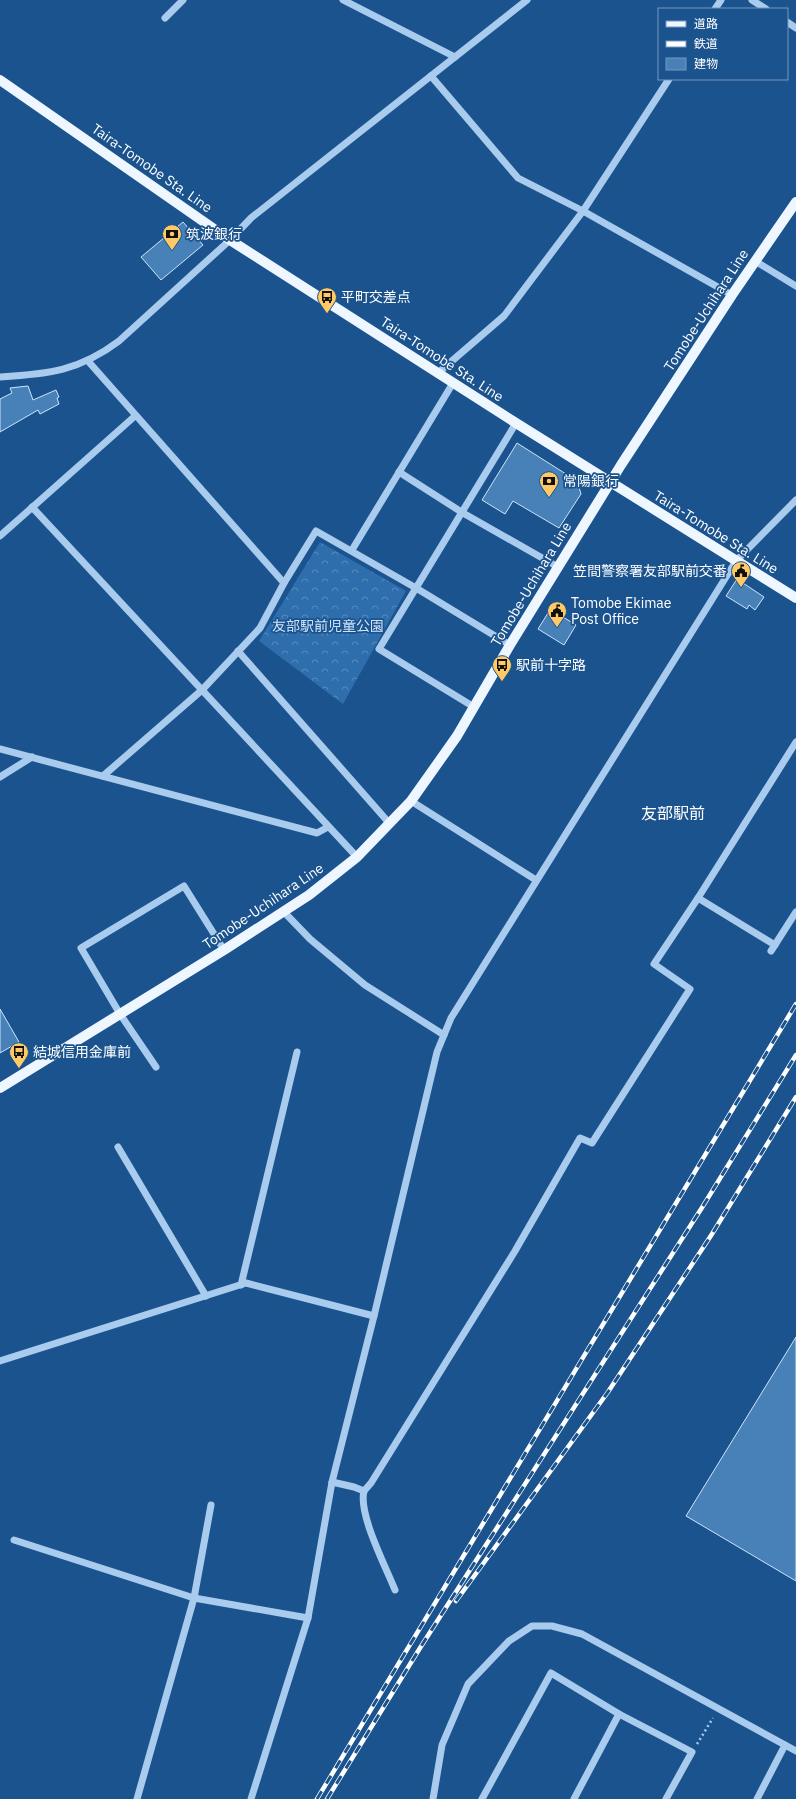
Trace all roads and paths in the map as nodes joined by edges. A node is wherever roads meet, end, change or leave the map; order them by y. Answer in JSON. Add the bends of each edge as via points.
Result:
{"nodes":[{"id":1,"x":183,"y":0,"type":"edge"},
{"id":2,"x":343,"y":0,"type":"edge"},
{"id":3,"x":527,"y":0,"type":"edge"},
{"id":4,"x":752,"y":0,"type":"edge"},
{"id":5,"x":764,"y":8,"type":"edge"},
{"id":6,"x":165,"y":18,"type":"dead end"},
{"id":7,"x":455,"y":57,"type":"junction"},
{"id":8,"x":432,"y":76,"type":"junction"},
{"id":9,"x":0,"y":80,"type":"edge"},
{"id":10,"x":668,"y":80,"type":"edge"},
{"id":11,"x":796,"y":202,"type":"edge"},
{"id":12,"x":582,"y":211,"type":"junction"},
{"id":13,"x":230,"y":240,"type":"junction"},
{"id":14,"x":755,"y":261,"type":"junction"},
{"id":15,"x":796,"y":286,"type":"edge"},
{"id":16,"x":732,"y":295,"type":"junction"},
{"id":17,"x":88,"y":361,"type":"junction"},
{"id":18,"x":438,"y":373,"type":"junction"},
{"id":19,"x":0,"y":377,"type":"edge"},
{"id":20,"x":453,"y":383,"type":"junction"},
{"id":21,"x":135,"y":416,"type":"junction"},
{"id":22,"x":516,"y":423,"type":"junction"},
{"id":23,"x":399,"y":472,"type":"junction"},
{"id":24,"x":610,"y":482,"type":"junction"},
{"id":25,"x":796,"y":500,"type":"edge"},
{"id":26,"x":32,"y":507,"type":"junction"},
{"id":27,"x":463,"y":513,"type":"junction"},
{"id":28,"x":0,"y":536,"type":"edge"},
{"id":29,"x":352,"y":550,"type":"junction"},
{"id":30,"x":736,"y":561,"type":"junction"},
{"id":31,"x":558,"y":567,"type":"junction"},
{"id":32,"x":284,"y":583,"type":"junction"},
{"id":33,"x":416,"y":588,"type":"junction"},
{"id":34,"x":796,"y":598,"type":"edge"},
{"id":35,"x":510,"y":645,"type":"junction"},
{"id":36,"x":238,"y":651,"type":"junction"},
{"id":37,"x":202,"y":690,"type":"junction"},
{"id":38,"x":474,"y":707,"type":"junction"},
{"id":39,"x":796,"y":742,"type":"edge"},
{"id":40,"x":0,"y":749,"type":"edge"},
{"id":41,"x":32,"y":758,"type":"junction"},
{"id":42,"x":103,"y":776,"type":"junction"},
{"id":43,"x":0,"y":777,"type":"edge"},
{"id":44,"x":411,"y":801,"type":"junction"},
{"id":45,"x":390,"y":824,"type":"junction"},
{"id":46,"x":328,"y":827,"type":"junction"},
{"id":47,"x":357,"y":857,"type":"junction"},
{"id":48,"x":536,"y":880,"type":"junction"},
{"id":49,"x":698,"y":898,"type":"junction"},
{"id":50,"x":284,"y":912,"type":"junction"},
{"id":51,"x":796,"y":912,"type":"edge"},
{"id":52,"x":224,"y":950,"type":"junction"},
{"id":53,"x":120,"y":1014,"type":"junction"},
{"id":54,"x":444,"y":1035,"type":"junction"},
{"id":55,"x":297,"y":1052,"type":"dead end"},
{"id":56,"x":156,"y":1067,"type":"dead end"},
{"id":57,"x":0,"y":1088,"type":"edge"},
{"id":58,"x":118,"y":1147,"type":"dead end"},
{"id":59,"x":241,"y":1284,"type":"junction"},
{"id":60,"x":206,"y":1296,"type":"junction"},
{"id":61,"x":374,"y":1316,"type":"junction"},
{"id":62,"x":0,"y":1361,"type":"edge"},
{"id":63,"x":332,"y":1482,"type":"junction"},
{"id":64,"x":364,"y":1491,"type":"junction"},
{"id":65,"x":211,"y":1505,"type":"dead end"},
{"id":66,"x":14,"y":1540,"type":"dead end"},
{"id":67,"x":395,"y":1590,"type":"dead end"},
{"id":68,"x":194,"y":1598,"type":"junction"},
{"id":69,"x":308,"y":1618,"type":"junction"},
{"id":70,"x":719,"y":1709,"type":"junction"},
{"id":71,"x":619,"y":1714,"type":"junction"},
{"id":72,"x":785,"y":1745,"type":"junction"},
{"id":73,"x":796,"y":1751,"type":"edge"},
{"id":74,"x":692,"y":1752,"type":"junction"},
{"id":75,"x":137,"y":1799,"type":"edge"},
{"id":76,"x":251,"y":1799,"type":"edge"},
{"id":77,"x":433,"y":1799,"type":"edge"},
{"id":78,"x":482,"y":1799,"type":"edge"},
{"id":79,"x":574,"y":1799,"type":"edge"},
{"id":80,"x":666,"y":1799,"type":"edge"},
{"id":81,"x":757,"y":1799,"type":"edge"}],
"edges":[{"from":1,"to":6,"type":"street"},
{"from":2,"to":7,"type":"street"},
{"from":3,"to":7,"type":"street"},
{"from":4,"to":5,"type":"street"},
{"from":7,"to":8,"type":"street"},
{"from":8,"to":12,"type":"street","via":[[518,178]]},
{"from":8,"to":13,"type":"street","via":[[251,218]]},
{"from":9,"to":13,"type":"main road","name":"Taira-Tomobe Sta. Line"},
{"from":10,"to":12,"type":"street"},
{"from":11,"to":14,"type":"main road","name":"Tomobe-Uchihara Line"},
{"from":12,"to":16,"type":"street"},
{"from":12,"to":18,"type":"street","via":[[504,316]]},
{"from":13,"to":17,"type":"street","via":[[105,352]]},
{"from":13,"to":18,"type":"main road","name":"Taira-Tomobe Sta. Line"},
{"from":14,"to":15,"type":"street"},
{"from":14,"to":16,"type":"main road","name":"Tomobe-Uchihara Line"},
{"from":16,"to":24,"type":"main road","name":"Tomobe-Uchihara Line"},
{"from":17,"to":19,"type":"street","via":[[44,374]]},
{"from":17,"to":21,"type":"street"},
{"from":18,"to":20,"type":"main road","name":"Taira-Tomobe Sta. Line"},
{"from":20,"to":22,"type":"main road","name":"Taira-Tomobe Sta. Line"},
{"from":20,"to":23,"type":"street"},
{"from":21,"to":26,"type":"street"},
{"from":21,"to":32,"type":"street"},
{"from":22,"to":24,"type":"main road","name":"Taira-Tomobe Sta. Line"},
{"from":22,"to":27,"type":"street"},
{"from":23,"to":27,"type":"street"},
{"from":23,"to":29,"type":"street"},
{"from":24,"to":30,"type":"main road","name":"Taira-Tomobe Sta. Line"},
{"from":24,"to":31,"type":"main road","name":"Tomobe-Uchihara Line"},
{"from":25,"to":30,"type":"street"},
{"from":26,"to":28,"type":"street"},
{"from":26,"to":37,"type":"street"},
{"from":27,"to":31,"type":"street"},
{"from":27,"to":33,"type":"street"},
{"from":29,"to":32,"type":"street","via":[[316,531]]},
{"from":29,"to":33,"type":"street"},
{"from":30,"to":34,"type":"main road","name":"Taira-Tomobe Sta. Line"},
{"from":30,"to":48,"type":"street"},
{"from":31,"to":35,"type":"main road","name":"Tomobe-Uchihara Line"},
{"from":32,"to":36,"type":"street","via":[[260,628]]},
{"from":33,"to":35,"type":"street"},
{"from":33,"to":38,"type":"street","via":[[379,649]]},
{"from":35,"to":38,"type":"main road","name":"Tomobe-Uchihara Line"},
{"from":36,"to":37,"type":"street"},
{"from":36,"to":45,"type":"street"},
{"from":37,"to":42,"type":"street"},
{"from":37,"to":46,"type":"street"},
{"from":38,"to":44,"type":"main road","name":"Tomobe-Uchihara Line"},
{"from":39,"to":49,"type":"street"},
{"from":40,"to":41,"type":"street"},
{"from":41,"to":42,"type":"street"},
{"from":41,"to":43,"type":"street"},
{"from":42,"to":46,"type":"street","via":[[317,834]]},
{"from":44,"to":45,"type":"main road","name":"Tomobe-Uchihara Line"},
{"from":44,"to":48,"type":"street"},
{"from":45,"to":47,"type":"main road","name":"Tomobe-Uchihara Line"},
{"from":46,"to":47,"type":"street"},
{"from":47,"to":50,"type":"main road","name":"Tomobe-Uchihara Line"},
{"from":48,"to":54,"type":"street","via":[[451,1018]]},
{"from":49,"to":51,"type":"street","via":[[773,948]]},
{"from":49,"to":64,"type":"street","via":[[654,964],[690,990],[592,1144],[580,1138],[515,1251]]},
{"from":50,"to":52,"type":"main road","name":"Tomobe-Uchihara Line"},
{"from":50,"to":54,"type":"street","via":[[310,939],[364,984]]},
{"from":52,"to":53,"type":"main road","name":"Tomobe-Uchihara Line"},
{"from":52,"to":53,"type":"street","via":[[184,886],[81,948]]},
{"from":53,"to":56,"type":"street"},
{"from":53,"to":57,"type":"main road","name":"Tomobe-Uchihara Line"},
{"from":54,"to":61,"type":"street","via":[[437,1052]]},
{"from":55,"to":59,"type":"street"},
{"from":58,"to":60,"type":"street"},
{"from":59,"to":60,"type":"street"},
{"from":59,"to":61,"type":"street","via":[[246,1283]]},
{"from":60,"to":62,"type":"street"},
{"from":61,"to":63,"type":"street"},
{"from":63,"to":64,"type":"street"},
{"from":63,"to":69,"type":"street"},
{"from":64,"to":67,"type":"street","via":[[362,1499],[365,1515]]},
{"from":65,"to":68,"type":"street"},
{"from":66,"to":68,"type":"street"},
{"from":68,"to":69,"type":"street"},
{"from":68,"to":75,"type":"street"},
{"from":69,"to":76,"type":"street"},
{"from":70,"to":72,"type":"street"},
{"from":70,"to":74,"type":"path"},
{"from":70,"to":77,"type":"street","via":[[582,1634],[552,1626],[532,1626],[509,1641],[468,1684],[442,1745]]},
{"from":71,"to":74,"type":"street"},
{"from":71,"to":78,"type":"street","via":[[551,1673]]},
{"from":71,"to":79,"type":"street"},
{"from":72,"to":73,"type":"street"},
{"from":72,"to":81,"type":"street"},
{"from":74,"to":80,"type":"street"}]}
